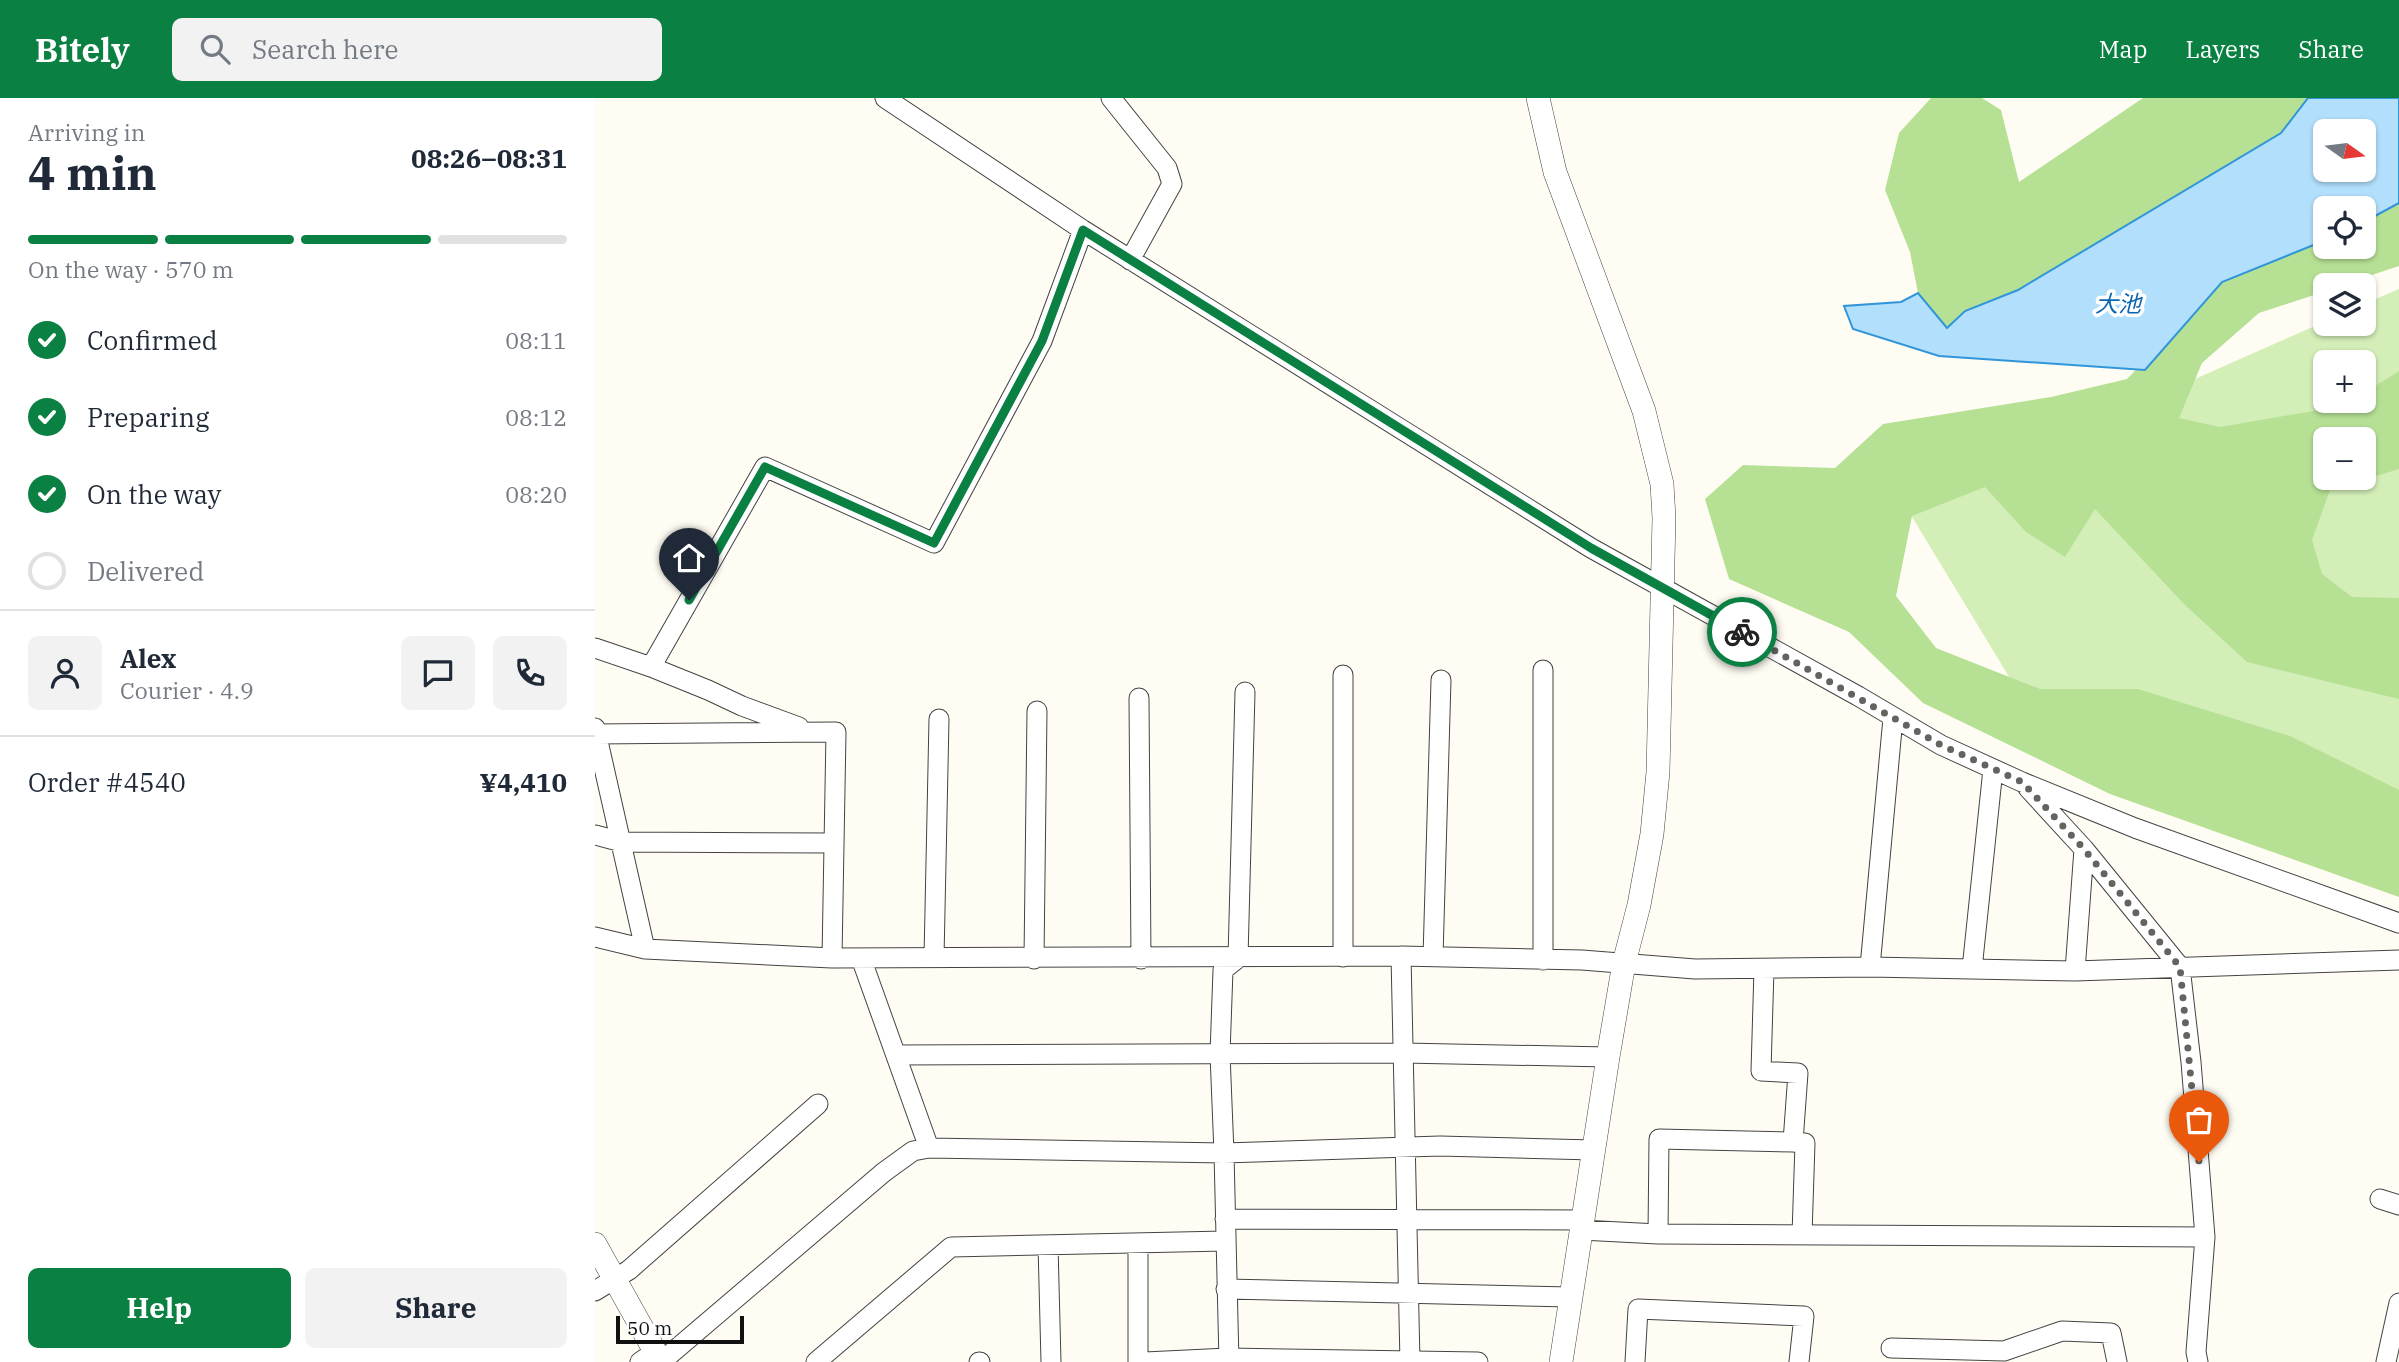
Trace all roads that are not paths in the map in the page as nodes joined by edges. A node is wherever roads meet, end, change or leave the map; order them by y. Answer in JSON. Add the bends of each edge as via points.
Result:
{"nodes":[{"id":1,"x":885,"y":98,"type":"edge"},
{"id":2,"x":1111,"y":98,"type":"edge"},
{"id":3,"x":1538,"y":98,"type":"edge"},
{"id":4,"x":1083,"y":230,"type":"junction"},
{"id":5,"x":1130,"y":260,"type":"junction"},
{"id":6,"x":1664,"y":590,"type":"junction"},
{"id":7,"x":595,"y":648,"type":"edge"},
{"id":8,"x":651,"y":667,"type":"junction"},
{"id":9,"x":1543,"y":670,"type":"dead end"},
{"id":10,"x":1343,"y":675,"type":"dead end"},
{"id":11,"x":1441,"y":680,"type":"dead end"},
{"id":12,"x":1245,"y":692,"type":"dead end"},
{"id":13,"x":1139,"y":698,"type":"dead end"},
{"id":14,"x":1037,"y":711,"type":"dead end"},
{"id":15,"x":1893,"y":718,"type":"junction"},
{"id":16,"x":939,"y":719,"type":"dead end"},
{"id":17,"x":595,"y":732,"type":"edge"},
{"id":18,"x":812,"y":732,"type":"junction"},
{"id":19,"x":1993,"y":769,"type":"junction"},
{"id":20,"x":2022,"y":782,"type":"junction"},
{"id":21,"x":595,"y":835,"type":"edge"},
{"id":22,"x":622,"y":842,"type":"junction"},
{"id":23,"x":834,"y":843,"type":"junction"},
{"id":24,"x":2084,"y":849,"type":"junction"},
{"id":25,"x":2399,"y":923,"type":"edge"},
{"id":26,"x":595,"y":936,"type":"edge"},
{"id":27,"x":645,"y":949,"type":"junction"},
{"id":28,"x":1401,"y":956,"type":"junction"},
{"id":29,"x":1343,"y":957,"type":"junction"},
{"id":30,"x":1433,"y":957,"type":"junction"},
{"id":31,"x":832,"y":958,"type":"junction"},
{"id":32,"x":861,"y":958,"type":"junction"},
{"id":33,"x":934,"y":958,"type":"junction"},
{"id":34,"x":1034,"y":958,"type":"junction"},
{"id":35,"x":1238,"y":958,"type":"junction"},
{"id":36,"x":1141,"y":959,"type":"junction"},
{"id":37,"x":1543,"y":960,"type":"junction"},
{"id":38,"x":2399,"y":960,"type":"edge"},
{"id":39,"x":1624,"y":963,"type":"junction"},
{"id":40,"x":1870,"y":967,"type":"junction"},
{"id":41,"x":2180,"y":967,"type":"junction"},
{"id":42,"x":1764,"y":969,"type":"junction"},
{"id":43,"x":1972,"y":969,"type":"junction"},
{"id":44,"x":2075,"y":971,"type":"junction"},
{"id":45,"x":1403,"y":1053,"type":"junction"},
{"id":46,"x":896,"y":1055,"type":"junction"},
{"id":47,"x":1220,"y":1055,"type":"junction"},
{"id":48,"x":1608,"y":1057,"type":"junction"},
{"id":49,"x":818,"y":1104,"type":"dead end"},
{"id":50,"x":1793,"y":1142,"type":"junction"},
{"id":51,"x":1405,"y":1147,"type":"junction"},
{"id":52,"x":929,"y":1148,"type":"junction"},
{"id":53,"x":1594,"y":1150,"type":"junction"},
{"id":54,"x":1224,"y":1153,"type":"junction"},
{"id":55,"x":2380,"y":1199,"type":"dead end"},
{"id":56,"x":2399,"y":1205,"type":"edge"},
{"id":57,"x":1407,"y":1218,"type":"junction"},
{"id":58,"x":1226,"y":1219,"type":"junction"},
{"id":59,"x":1582,"y":1225,"type":"junction"},
{"id":60,"x":1658,"y":1234,"type":"junction"},
{"id":61,"x":1802,"y":1235,"type":"junction"},
{"id":62,"x":2205,"y":1237,"type":"junction"},
{"id":63,"x":1226,"y":1241,"type":"junction"},
{"id":64,"x":1138,"y":1243,"type":"junction"},
{"id":65,"x":595,"y":1244,"type":"edge"},
{"id":66,"x":1048,"y":1245,"type":"junction"},
{"id":67,"x":605,"y":1286,"type":"edge"},
{"id":68,"x":1226,"y":1289,"type":"junction"},
{"id":69,"x":1408,"y":1292,"type":"junction"},
{"id":70,"x":1571,"y":1297,"type":"junction"},
{"id":71,"x":2399,"y":1303,"type":"edge"},
{"id":72,"x":1891,"y":1348,"type":"dead end"},
{"id":73,"x":654,"y":1360,"type":"edge"},
{"id":74,"x":1229,"y":1360,"type":"edge"},
{"id":75,"x":1410,"y":1361,"type":"edge"},
{"id":76,"x":816,"y":1362,"type":"edge"},
{"id":77,"x":1051,"y":1362,"type":"edge"},
{"id":78,"x":1138,"y":1362,"type":"edge"},
{"id":79,"x":1145,"y":1362,"type":"edge"},
{"id":80,"x":1478,"y":1362,"type":"edge"},
{"id":81,"x":1561,"y":1362,"type":"edge"},
{"id":82,"x":1635,"y":1362,"type":"edge"},
{"id":83,"x":1799,"y":1362,"type":"edge"},
{"id":84,"x":2117,"y":1362,"type":"edge"},
{"id":85,"x":2199,"y":1362,"type":"edge"},
{"id":86,"x":2386,"y":1362,"type":"edge"}],
"edges":[{"from":1,"to":4,"type":"street"},
{"from":2,"to":5,"type":"street","via":[[1167,168],[1171,184]]},
{"from":3,"to":6,"type":"street","via":[[1555,173],[1657,456],[1664,517]]},
{"from":4,"to":5,"type":"street"},
{"from":4,"to":8,"type":"street","via":[[1042,341],[934,543],[765,467]]},
{"from":5,"to":6,"type":"street"},
{"from":6,"to":15,"type":"street"},
{"from":6,"to":39,"type":"street","via":[[1652,834]]},
{"from":7,"to":8,"type":"street"},
{"from":8,"to":18,"type":"street"},
{"from":9,"to":37,"type":"street"},
{"from":10,"to":29,"type":"street"},
{"from":11,"to":30,"type":"street"},
{"from":12,"to":35,"type":"street"},
{"from":13,"to":36,"type":"street"},
{"from":14,"to":34,"type":"street"},
{"from":15,"to":19,"type":"street"},
{"from":15,"to":40,"type":"street"},
{"from":16,"to":33,"type":"street"},
{"from":17,"to":18,"type":"street"},
{"from":17,"to":22,"type":"street"},
{"from":18,"to":23,"type":"street","via":[[836,732]]},
{"from":19,"to":20,"type":"street"},
{"from":19,"to":43,"type":"street"},
{"from":20,"to":24,"type":"street"},
{"from":20,"to":25,"type":"street","via":[[2135,828]]},
{"from":21,"to":22,"type":"street"},
{"from":22,"to":23,"type":"street"},
{"from":22,"to":27,"type":"street"},
{"from":23,"to":31,"type":"street"},
{"from":24,"to":41,"type":"street"},
{"from":24,"to":44,"type":"street"},
{"from":26,"to":27,"type":"street"},
{"from":27,"to":31,"type":"street"},
{"from":28,"to":29,"type":"street"},
{"from":28,"to":30,"type":"street"},
{"from":28,"to":45,"type":"street"},
{"from":29,"to":35,"type":"street"},
{"from":30,"to":37,"type":"street"},
{"from":31,"to":32,"type":"street"},
{"from":32,"to":33,"type":"street"},
{"from":32,"to":46,"type":"street"},
{"from":33,"to":34,"type":"street"},
{"from":34,"to":36,"type":"street"},
{"from":35,"to":36,"type":"street"},
{"from":35,"to":47,"type":"street","via":[[1223,970]]},
{"from":37,"to":39,"type":"street"},
{"from":38,"to":41,"type":"street"},
{"from":39,"to":42,"type":"street"},
{"from":39,"to":48,"type":"street"},
{"from":40,"to":42,"type":"street"},
{"from":40,"to":43,"type":"street"},
{"from":41,"to":44,"type":"street"},
{"from":41,"to":62,"type":"street"},
{"from":42,"to":50,"type":"street","via":[[1761,1071],[1798,1073]]},
{"from":43,"to":44,"type":"street"},
{"from":45,"to":47,"type":"street"},
{"from":45,"to":48,"type":"street"},
{"from":45,"to":51,"type":"street"},
{"from":46,"to":47,"type":"street"},
{"from":46,"to":52,"type":"street"},
{"from":47,"to":54,"type":"street"},
{"from":48,"to":53,"type":"street"},
{"from":49,"to":67,"type":"street"},
{"from":50,"to":60,"type":"street","via":[[1659,1139]]},
{"from":50,"to":61,"type":"street","via":[[1805,1143]]},
{"from":51,"to":53,"type":"street"},
{"from":51,"to":54,"type":"street"},
{"from":51,"to":57,"type":"street"},
{"from":52,"to":54,"type":"street"},
{"from":52,"to":73,"type":"street","via":[[913,1152],[884,1172]]},
{"from":53,"to":59,"type":"street"},
{"from":54,"to":58,"type":"street"},
{"from":55,"to":56,"type":"street"},
{"from":57,"to":58,"type":"street"},
{"from":57,"to":59,"type":"street"},
{"from":57,"to":69,"type":"street"},
{"from":58,"to":63,"type":"street"},
{"from":59,"to":60,"type":"street"},
{"from":59,"to":70,"type":"street"},
{"from":60,"to":61,"type":"street"},
{"from":61,"to":62,"type":"street"},
{"from":62,"to":85,"type":"street"},
{"from":63,"to":64,"type":"street"},
{"from":63,"to":68,"type":"street"},
{"from":64,"to":66,"type":"street"},
{"from":64,"to":78,"type":"street"},
{"from":65,"to":67,"type":"street"},
{"from":66,"to":76,"type":"street","via":[[951,1247]]},
{"from":66,"to":77,"type":"street"},
{"from":67,"to":73,"type":"street"},
{"from":68,"to":69,"type":"street"},
{"from":68,"to":74,"type":"street"},
{"from":69,"to":70,"type":"street"},
{"from":69,"to":75,"type":"street"},
{"from":70,"to":81,"type":"street"},
{"from":71,"to":86,"type":"street"},
{"from":72,"to":84,"type":"street","via":[[2004,1351],[2062,1331],[2111,1333]]},
{"from":74,"to":75,"type":"street"},
{"from":74,"to":79,"type":"street"},
{"from":75,"to":80,"type":"street"},
{"from":82,"to":83,"type":"street","via":[[1638,1309],[1804,1316]]}]}
